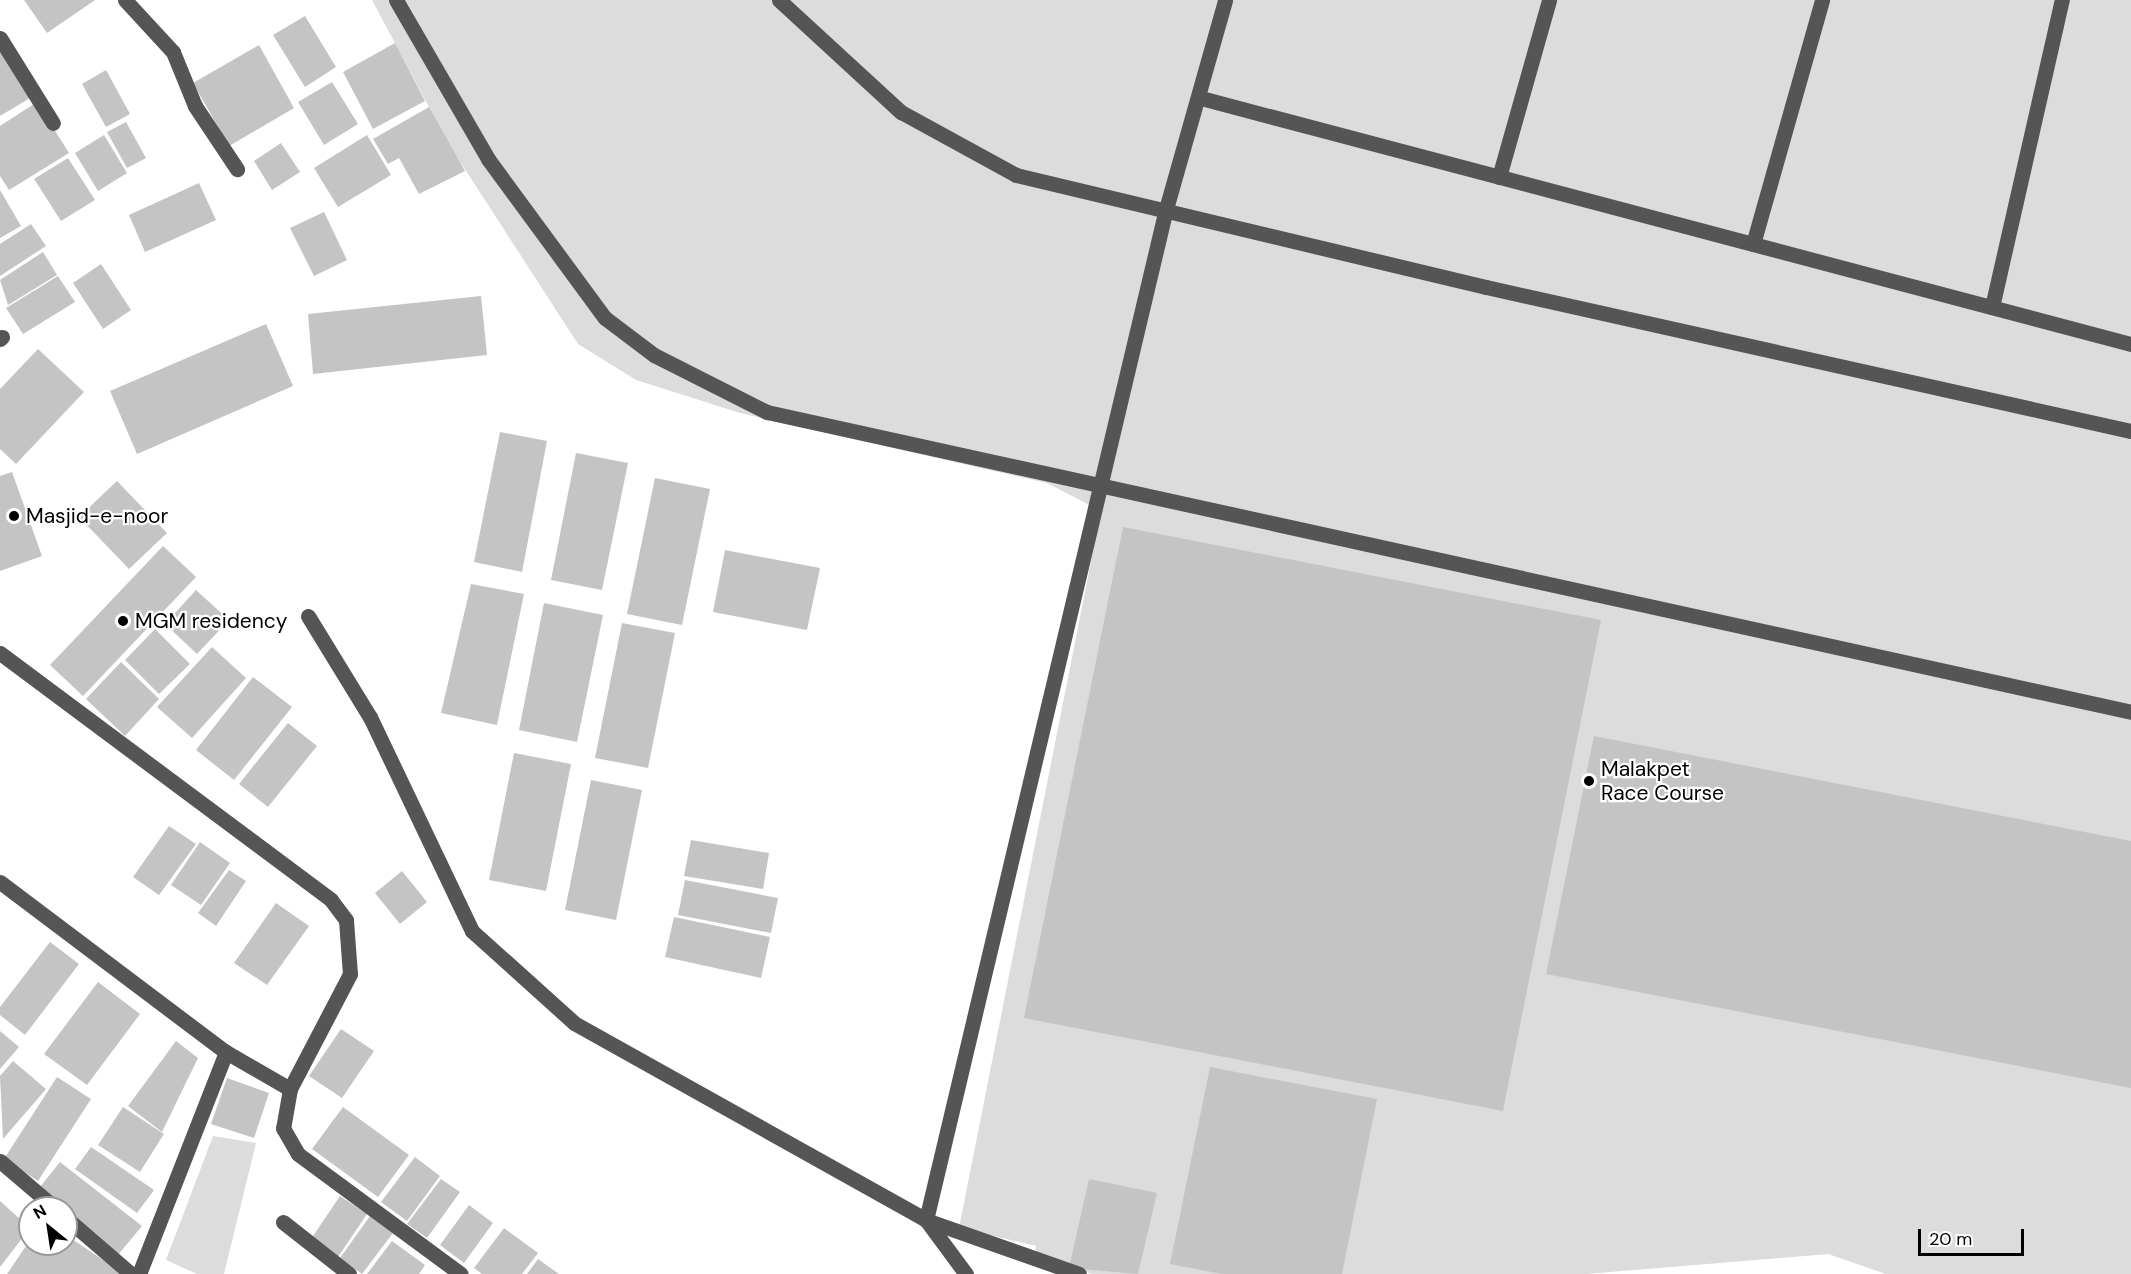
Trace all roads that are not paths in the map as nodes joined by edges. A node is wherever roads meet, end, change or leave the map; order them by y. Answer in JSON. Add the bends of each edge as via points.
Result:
{"nodes":[{"id":1,"x":126,"y":0,"type":"edge"},
{"id":2,"x":396,"y":0,"type":"edge"},
{"id":3,"x":779,"y":0,"type":"edge"},
{"id":4,"x":1226,"y":0,"type":"edge"},
{"id":5,"x":1549,"y":0,"type":"edge"},
{"id":6,"x":1822,"y":0,"type":"edge"},
{"id":7,"x":2062,"y":0,"type":"edge"},
{"id":8,"x":0,"y":38,"type":"edge"},
{"id":9,"x":1201,"y":98,"type":"junction"},
{"id":10,"x":53,"y":123,"type":"dead end"},
{"id":11,"x":237,"y":169,"type":"dead end"},
{"id":12,"x":1499,"y":177,"type":"junction"},
{"id":13,"x":1166,"y":209,"type":"junction"},
{"id":14,"x":1753,"y":244,"type":"junction"},
{"id":15,"x":1992,"y":307,"type":"junction"},
{"id":16,"x":2131,"y":344,"type":"edge"},
{"id":17,"x":2131,"y":431,"type":"edge"},
{"id":18,"x":1099,"y":483,"type":"junction"},
{"id":19,"x":308,"y":616,"type":"dead end"},
{"id":20,"x":0,"y":653,"type":"edge"},
{"id":21,"x":2131,"y":712,"type":"edge"},
{"id":22,"x":0,"y":882,"type":"edge"},
{"id":23,"x":226,"y":1052,"type":"junction"},
{"id":24,"x":290,"y":1089,"type":"junction"},
{"id":25,"x":0,"y":1161,"type":"edge"},
{"id":26,"x":41,"y":1196,"type":"edge"},
{"id":27,"x":926,"y":1220,"type":"junction"},
{"id":28,"x":283,"y":1222,"type":"dead end"},
{"id":29,"x":78,"y":1228,"type":"edge"},
{"id":30,"x":131,"y":1274,"type":"edge"},
{"id":31,"x":139,"y":1274,"type":"edge"},
{"id":32,"x":348,"y":1274,"type":"edge"},
{"id":33,"x":461,"y":1274,"type":"edge"},
{"id":34,"x":966,"y":1274,"type":"edge"},
{"id":35,"x":1079,"y":1274,"type":"edge"}],
"edges":[{"from":1,"to":11,"type":"street","via":[[173,52],[195,106]]},
{"from":2,"to":18,"type":"street","via":[[488,159],[605,318],[654,356],[767,412]]},
{"from":3,"to":13,"type":"street","via":[[901,112],[1016,175]]},
{"from":4,"to":9,"type":"street"},
{"from":5,"to":12,"type":"street"},
{"from":6,"to":14,"type":"street"},
{"from":7,"to":15,"type":"street"},
{"from":8,"to":10,"type":"street"},
{"from":9,"to":12,"type":"street"},
{"from":9,"to":13,"type":"street"},
{"from":12,"to":14,"type":"street"},
{"from":13,"to":17,"type":"street","via":[[1485,287]]},
{"from":13,"to":18,"type":"street"},
{"from":14,"to":15,"type":"street"},
{"from":15,"to":16,"type":"street"},
{"from":18,"to":21,"type":"street"},
{"from":18,"to":27,"type":"street"},
{"from":19,"to":27,"type":"street","via":[[370,717],[472,931],[574,1023]]},
{"from":20,"to":24,"type":"street","via":[[331,900],[346,920],[350,974]]},
{"from":22,"to":23,"type":"street"},
{"from":23,"to":24,"type":"street"},
{"from":23,"to":31,"type":"street"},
{"from":24,"to":33,"type":"street","via":[[283,1128],[298,1154]]},
{"from":25,"to":26,"type":"street"},
{"from":27,"to":34,"type":"street"},
{"from":27,"to":35,"type":"street"},
{"from":28,"to":32,"type":"street"},
{"from":29,"to":30,"type":"street"}]}
